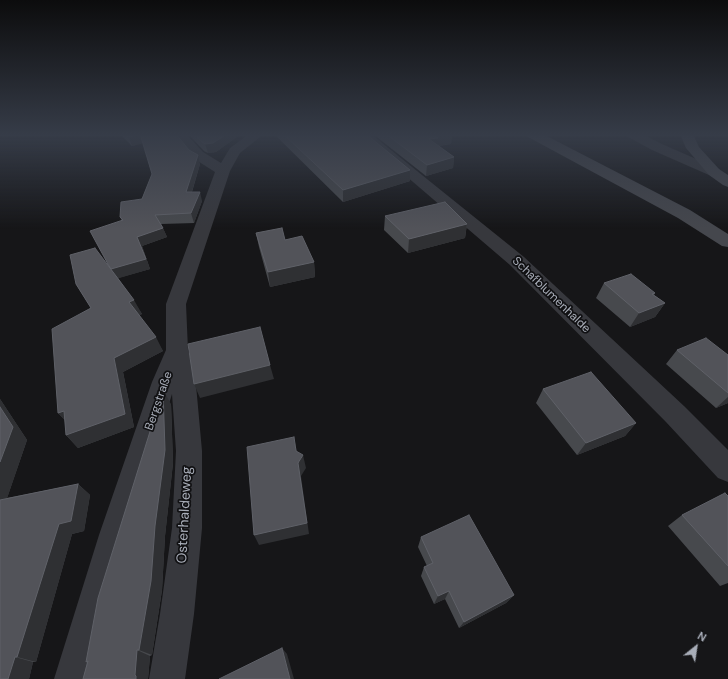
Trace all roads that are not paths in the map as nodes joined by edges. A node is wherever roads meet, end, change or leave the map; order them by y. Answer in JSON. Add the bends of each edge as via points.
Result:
{"nodes":[{"id":1,"x":215,"y":166,"type":"edge"},
{"id":2,"x":226,"y":166,"type":"edge"},
{"id":3,"x":401,"y":166,"type":"edge"},
{"id":4,"x":594,"y":166,"type":"edge"},
{"id":5,"x":700,"y":166,"type":"edge"},
{"id":6,"x":708,"y":166,"type":"edge"},
{"id":7,"x":223,"y":171,"type":"junction"},
{"id":8,"x":714,"y":172,"type":"junction"},
{"id":9,"x":728,"y":182,"type":"edge"},
{"id":10,"x":728,"y":242,"type":"edge"},
{"id":11,"x":177,"y":350,"type":"junction"},
{"id":12,"x":728,"y":469,"type":"edge"},
{"id":13,"x":72,"y":679,"type":"edge"},
{"id":14,"x":167,"y":679,"type":"edge"}],
"edges":[{"from":1,"to":7,"type":"street"},
{"from":2,"to":7,"type":"street","name":"Bergstraße"},
{"from":3,"to":12,"type":"street","name":"Schafblumenhalde","via":[[517,261]]},
{"from":4,"to":10,"type":"street","via":[[650,195]]},
{"from":5,"to":8,"type":"street"},
{"from":6,"to":8,"type":"street"},
{"from":7,"to":11,"type":"street","name":"Bergstraße","via":[[176,304]]},
{"from":8,"to":9,"type":"street"},
{"from":11,"to":13,"type":"street","name":"Bergstraße","via":[[114,535]]},
{"from":11,"to":14,"type":"street","name":"Osterhaldeweg","via":[[183,374],[189,451],[187,528]]}]}
